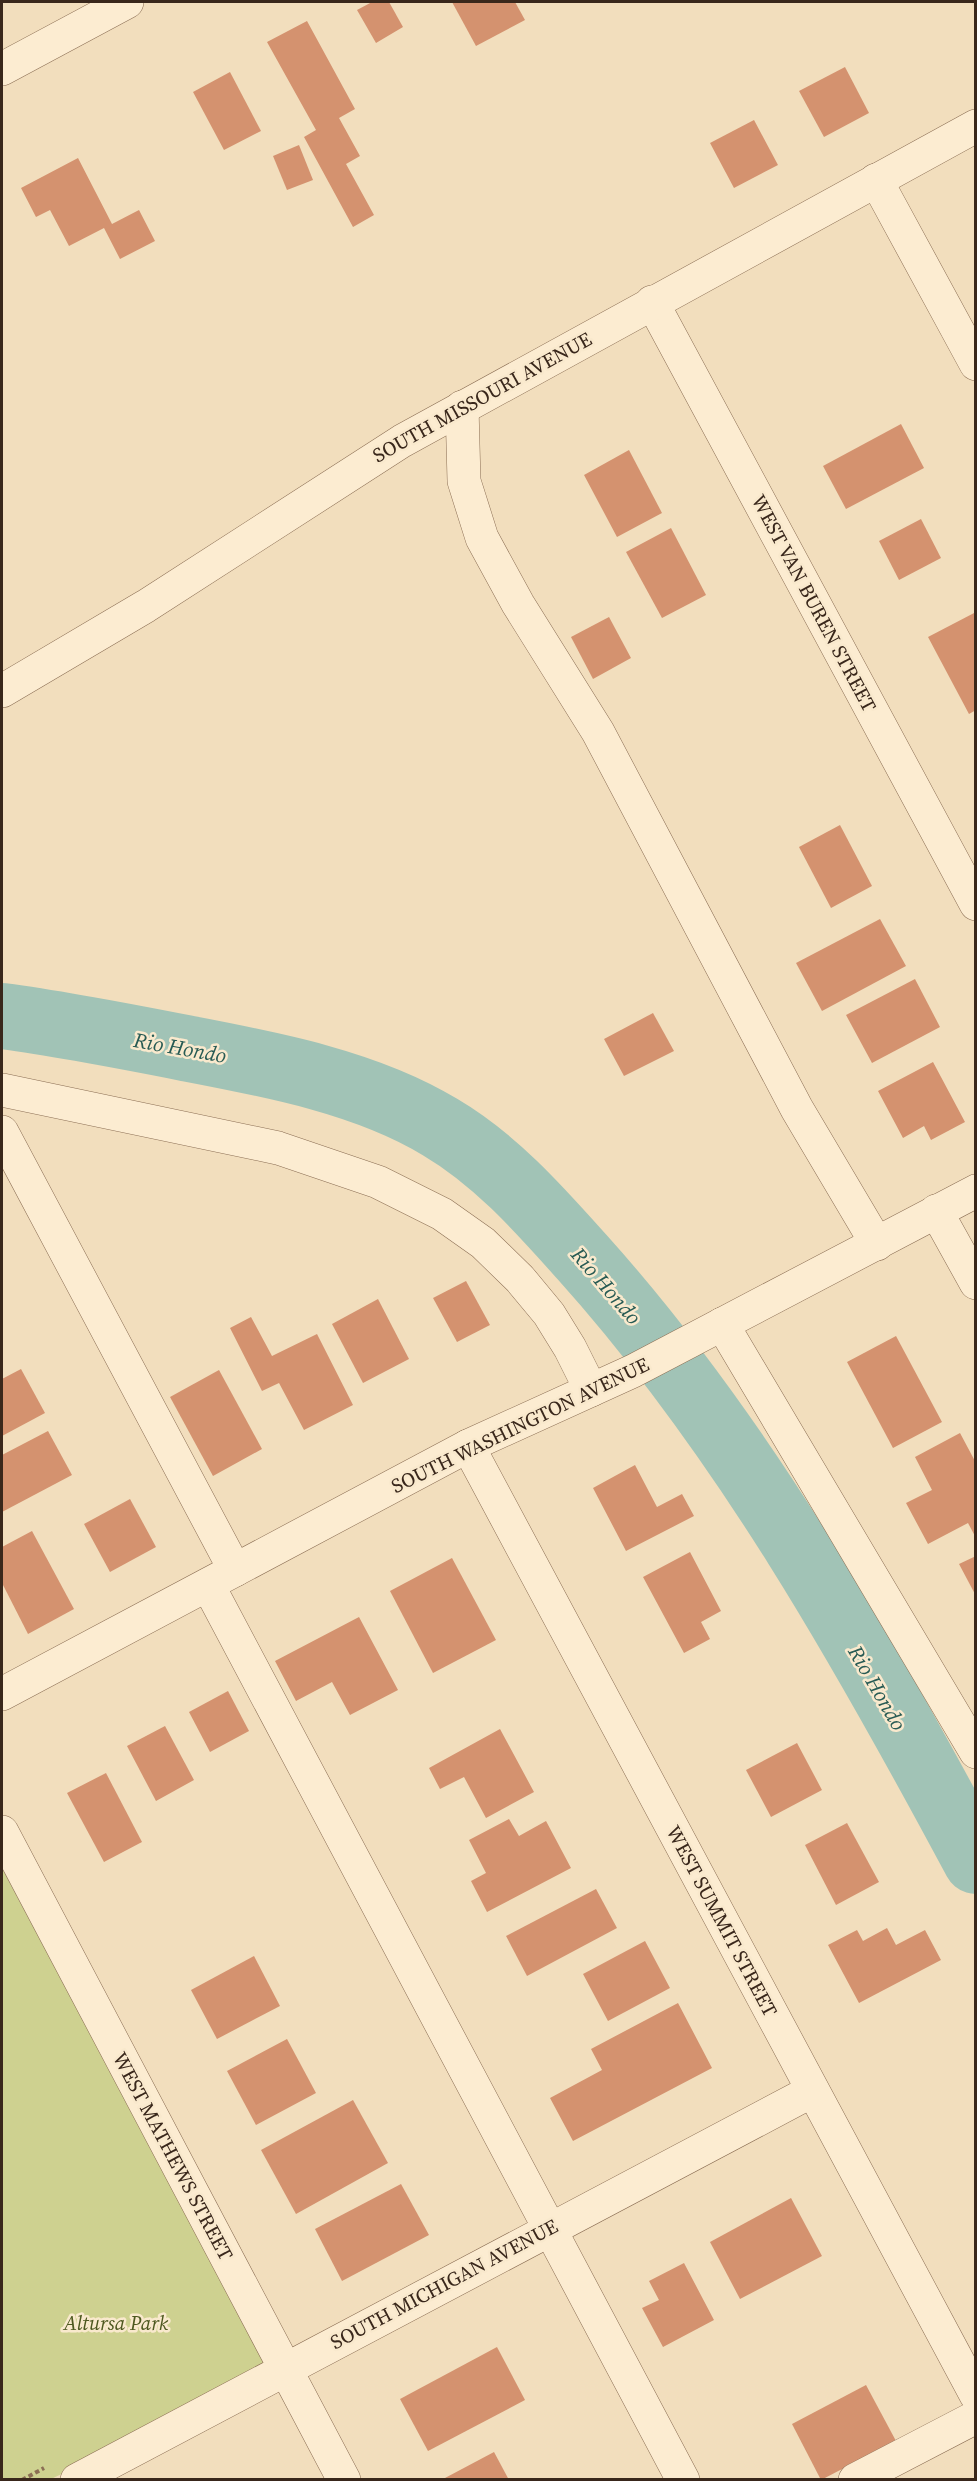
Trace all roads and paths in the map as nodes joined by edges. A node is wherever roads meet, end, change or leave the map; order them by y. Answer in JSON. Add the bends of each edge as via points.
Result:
{"nodes":[{"id":1,"x":127,"y":2,"type":"edge"},
{"id":2,"x":2,"y":69,"type":"edge"},
{"id":3,"x":975,"y":126,"type":"edge"},
{"id":4,"x":876,"y":180,"type":"junction"},
{"id":5,"x":652,"y":302,"type":"junction"},
{"id":6,"x":975,"y":364,"type":"edge"},
{"id":7,"x":462,"y":407,"type":"junction"},
{"id":8,"x":2,"y":691,"type":"edge"},
{"id":9,"x":975,"y":904,"type":"edge"},
{"id":10,"x":2,"y":1090,"type":"edge"},
{"id":11,"x":2,"y":1132,"type":"edge"},
{"id":12,"x":975,"y":1191,"type":"edge"},
{"id":13,"x":936,"y":1211,"type":"junction"},
{"id":14,"x":878,"y":1244,"type":"junction"},
{"id":15,"x":975,"y":1283,"type":"edge"},
{"id":16,"x":722,"y":1324,"type":"junction"},
{"id":17,"x":591,"y":1390,"type":"junction"},
{"id":18,"x":468,"y":1446,"type":"junction"},
{"id":19,"x":222,"y":1577,"type":"junction"},
{"id":20,"x":2,"y":1695,"type":"edge"},
{"id":21,"x":975,"y":1752,"type":"edge"},
{"id":22,"x":2,"y":1832,"type":"edge"},
{"id":23,"x":812,"y":2091,"type":"junction"},
{"id":24,"x":550,"y":2228,"type":"junction"},
{"id":25,"x":285,"y":2368,"type":"junction"},
{"id":26,"x":975,"y":2395,"type":"edge"},
{"id":27,"x":975,"y":2417,"type":"edge"},
{"id":28,"x":65,"y":2471,"type":"edge"},
{"id":29,"x":22,"y":2480,"type":"edge"},
{"id":30,"x":344,"y":2480,"type":"edge"},
{"id":31,"x":683,"y":2480,"type":"edge"},
{"id":32,"x":855,"y":2480,"type":"edge"}],
"edges":[{"from":1,"to":2,"type":"street"},
{"from":3,"to":4,"type":"street","name":"SOUTH MISSOURI AVENUE"},
{"from":4,"to":5,"type":"street","name":"SOUTH MISSOURI AVENUE"},
{"from":4,"to":6,"type":"street"},
{"from":5,"to":7,"type":"street","name":"SOUTH MISSOURI AVENUE"},
{"from":5,"to":9,"type":"street","name":"WEST VAN BUREN STREET"},
{"from":7,"to":8,"type":"street","name":"SOUTH MISSOURI AVENUE","via":[[353,471],[146,606]]},
{"from":7,"to":14,"type":"street","via":[[464,481],[482,538],[598,732],[797,1109]]},
{"from":10,"to":17,"type":"street","via":[[278,1148],[378,1182],[442,1214],[483,1243],[520,1279],[549,1314]]},
{"from":11,"to":19,"type":"street"},
{"from":12,"to":13,"type":"street","name":"SOUTH WASHINGTON AVENUE"},
{"from":13,"to":14,"type":"street","name":"SOUTH WASHINGTON AVENUE"},
{"from":13,"to":15,"type":"street"},
{"from":14,"to":16,"type":"street","name":"SOUTH WASHINGTON AVENUE"},
{"from":16,"to":17,"type":"street","name":"SOUTH WASHINGTON AVENUE"},
{"from":16,"to":21,"type":"street"},
{"from":17,"to":18,"type":"street","name":"SOUTH WASHINGTON AVENUE"},
{"from":18,"to":19,"type":"street","name":"SOUTH WASHINGTON AVENUE"},
{"from":18,"to":23,"type":"street","name":"WEST SUMMIT STREET"},
{"from":19,"to":20,"type":"street","name":"SOUTH WASHINGTON AVENUE"},
{"from":19,"to":24,"type":"street"},
{"from":22,"to":25,"type":"street","name":"WEST MATHEWS STREET"},
{"from":23,"to":24,"type":"street","name":"SOUTH MICHIGAN AVENUE"},
{"from":23,"to":26,"type":"street","name":"WEST SUMMIT STREET"},
{"from":24,"to":25,"type":"street","name":"SOUTH MICHIGAN AVENUE"},
{"from":24,"to":31,"type":"street"},
{"from":25,"to":28,"type":"street","name":"SOUTH MICHIGAN AVENUE"},
{"from":25,"to":30,"type":"street","name":"WEST MATHEWS STREET"},
{"from":27,"to":32,"type":"street"},
{"from":28,"to":29,"type":"path"}]}
